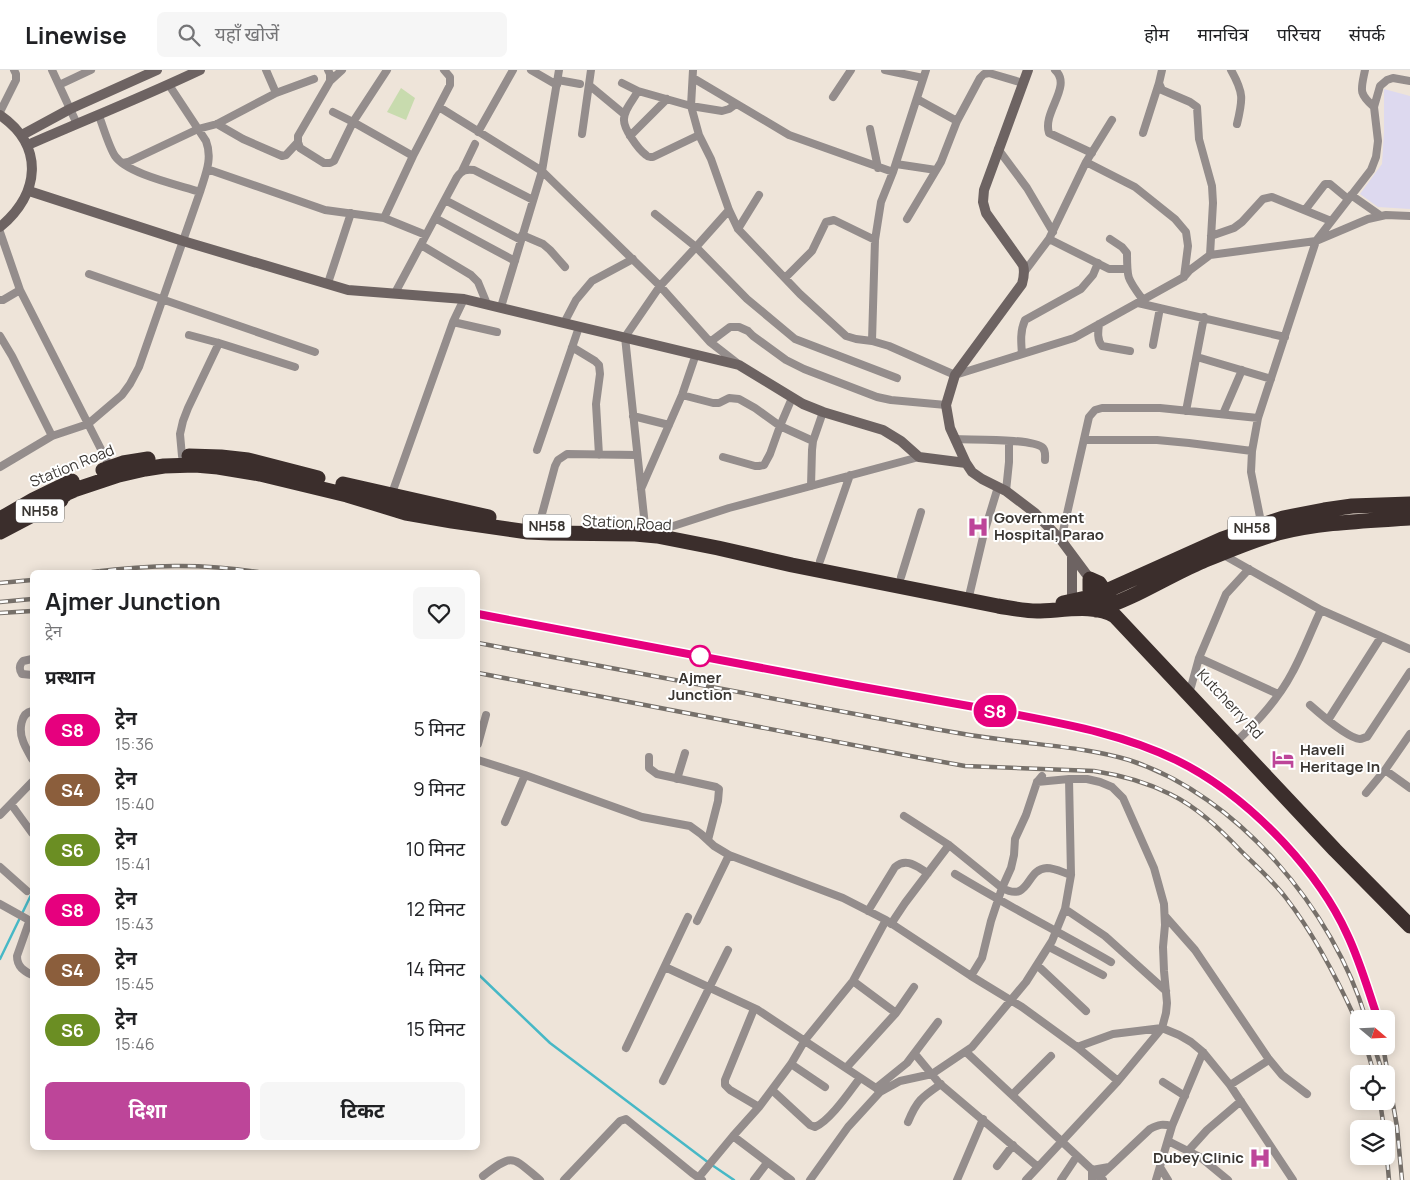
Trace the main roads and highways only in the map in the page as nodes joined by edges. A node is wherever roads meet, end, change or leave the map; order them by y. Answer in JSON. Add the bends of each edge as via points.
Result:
{"nodes":[{"id":1,"x":66,"y":491,"type":"junction"},
{"id":2,"x":51,"y":498,"type":"junction"},
{"id":3,"x":1410,"y":506,"type":"edge"},
{"id":4,"x":1410,"y":513,"type":"edge"},
{"id":5,"x":1410,"y":518,"type":"edge"},
{"id":6,"x":0,"y":519,"type":"edge"},
{"id":7,"x":1262,"y":531,"type":"junction"},
{"id":8,"x":0,"y":532,"type":"edge"},
{"id":9,"x":1090,"y":580,"type":"road end"},
{"id":10,"x":1101,"y":602,"type":"junction"},
{"id":11,"x":1072,"y":609,"type":"junction"},
{"id":12,"x":1410,"y":916,"type":"edge"},
{"id":13,"x":1410,"y":926,"type":"edge"},
{"id":14,"x":1410,"y":936,"type":"edge"}],
"edges":[{"from":1,"to":2,"type":"highway"},
{"from":1,"to":3,"type":"highway","via":[[125,469],[152,463],[180,460],[227,462],[389,502],[499,524],[534,528],[646,530],[994,601],[1068,607],[1102,598],[1188,557],[1288,520],[1349,510]]},
{"from":1,"to":10,"type":"highway","via":[[118,475],[164,466],[218,467],[260,474],[452,521],[550,534],[646,534],[1029,611]]},
{"from":2,"to":6,"type":"highway","name":"Station Road","number":"NH58"},
{"from":2,"to":8,"type":"highway","name":"Station Road","number":"NH58"},
{"from":2,"to":11,"type":"highway","name":"Station Road","number":"NH58","via":[[68,497],[126,477],[170,470],[210,470],[452,525],[562,537],[672,542],[800,571],[1042,616]]},
{"from":2,"to":11,"type":"highway","name":"Station Road","number":"NH58","via":[[71,481],[123,463],[182,456],[220,456],[488,517],[539,526],[644,526],[664,529],[1010,601],[1060,603]]},
{"from":3,"to":7,"type":"highway","number":"NH58","via":[[1342,507],[1291,516]]},
{"from":4,"to":10,"type":"highway","via":[[1319,520],[1267,532],[1187,563],[1117,598]]},
{"from":5,"to":7,"type":"highway","number":"NH58"},
{"from":7,"to":10,"type":"highway","number":"NH58","via":[[1222,554]]},
{"from":7,"to":10,"type":"highway","number":"NH58","via":[[1191,552]]},
{"from":9,"to":10,"type":"highway","via":[[1090,590]]},
{"from":10,"to":11,"type":"highway","name":"Station Road","number":"NH58"},
{"from":10,"to":12,"type":"highway","name":"Kutcherry Rd","via":[[1129,624],[1191,687]]},
{"from":10,"to":13,"type":"highway"},
{"from":10,"to":14,"type":"highway","via":[[1117,626],[1154,666]]}]}
